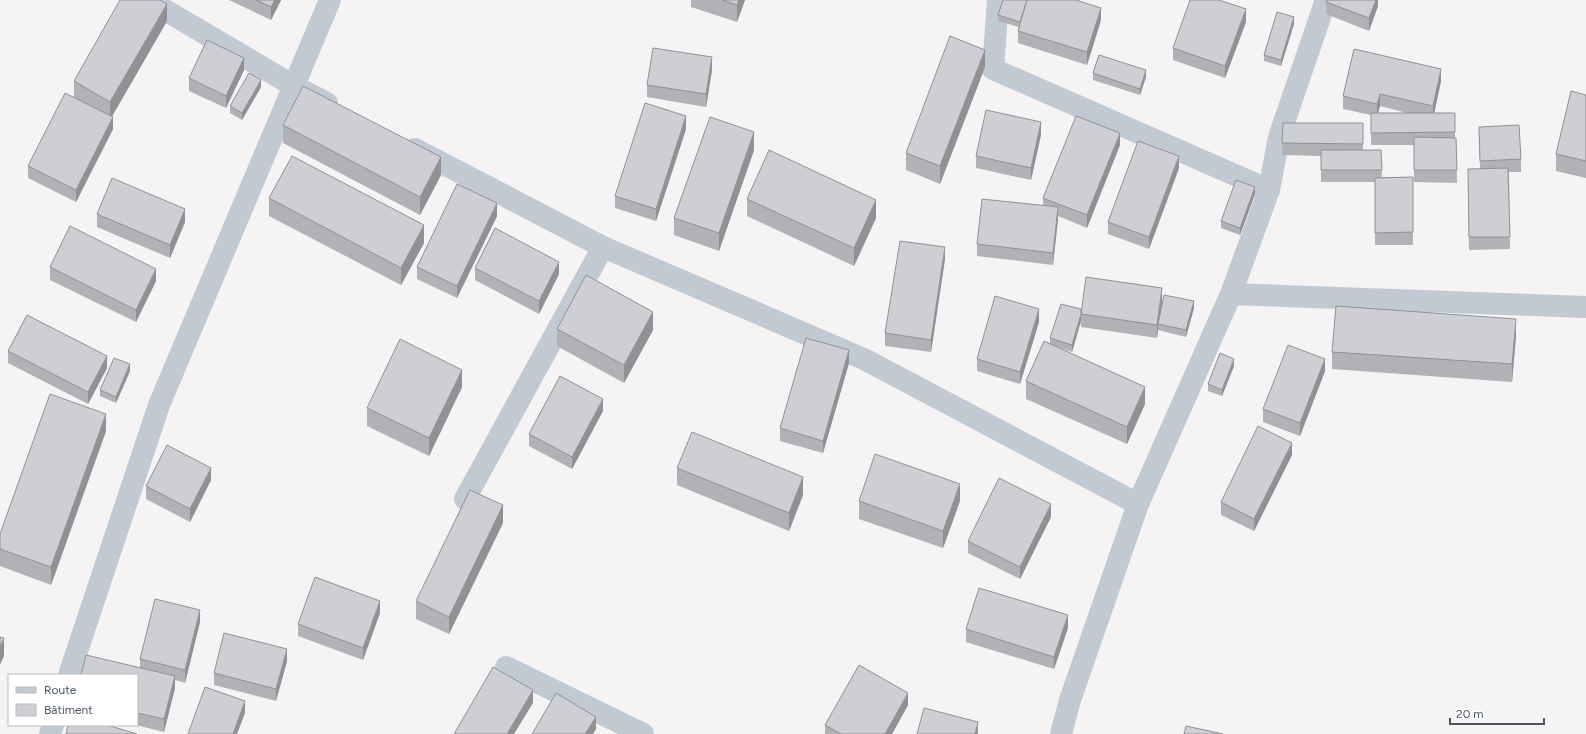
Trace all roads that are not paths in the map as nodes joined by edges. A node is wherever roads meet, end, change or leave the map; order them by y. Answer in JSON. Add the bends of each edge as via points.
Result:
{"nodes":[{"id":1,"x":148,"y":0,"type":"edge"},
{"id":2,"x":330,"y":0,"type":"edge"},
{"id":3,"x":998,"y":0,"type":"edge"},
{"id":4,"x":1326,"y":0,"type":"edge"},
{"id":5,"x":294,"y":86,"type":"junction"},
{"id":6,"x":343,"y":111,"type":"edge"},
{"id":7,"x":399,"y":141,"type":"edge"},
{"id":8,"x":1269,"y":190,"type":"junction"},
{"id":9,"x":603,"y":247,"type":"junction"},
{"id":10,"x":1231,"y":294,"type":"junction"},
{"id":11,"x":1586,"y":307,"type":"edge"},
{"id":12,"x":465,"y":499,"type":"edge"},
{"id":13,"x":1138,"y":504,"type":"junction"},
{"id":14,"x":506,"y":667,"type":"dead end"},
{"id":15,"x":69,"y":674,"type":"edge"},
{"id":16,"x":643,"y":734,"type":"edge"},
{"id":17,"x":1061,"y":734,"type":"edge"}],
"edges":[{"from":1,"to":5,"type":"street"},
{"from":2,"to":5,"type":"street"},
{"from":3,"to":8,"type":"street","via":[[993,69]]},
{"from":4,"to":8,"type":"street","via":[[1279,137]]},
{"from":5,"to":6,"type":"street"},
{"from":5,"to":15,"type":"street","via":[[159,405]]},
{"from":7,"to":9,"type":"street"},
{"from":8,"to":10,"type":"street"},
{"from":9,"to":12,"type":"street"},
{"from":9,"to":13,"type":"street","via":[[864,359]]},
{"from":10,"to":11,"type":"street"},
{"from":10,"to":13,"type":"street"},
{"from":13,"to":17,"type":"street","via":[[1070,700]]},
{"from":14,"to":16,"type":"street"}]}
